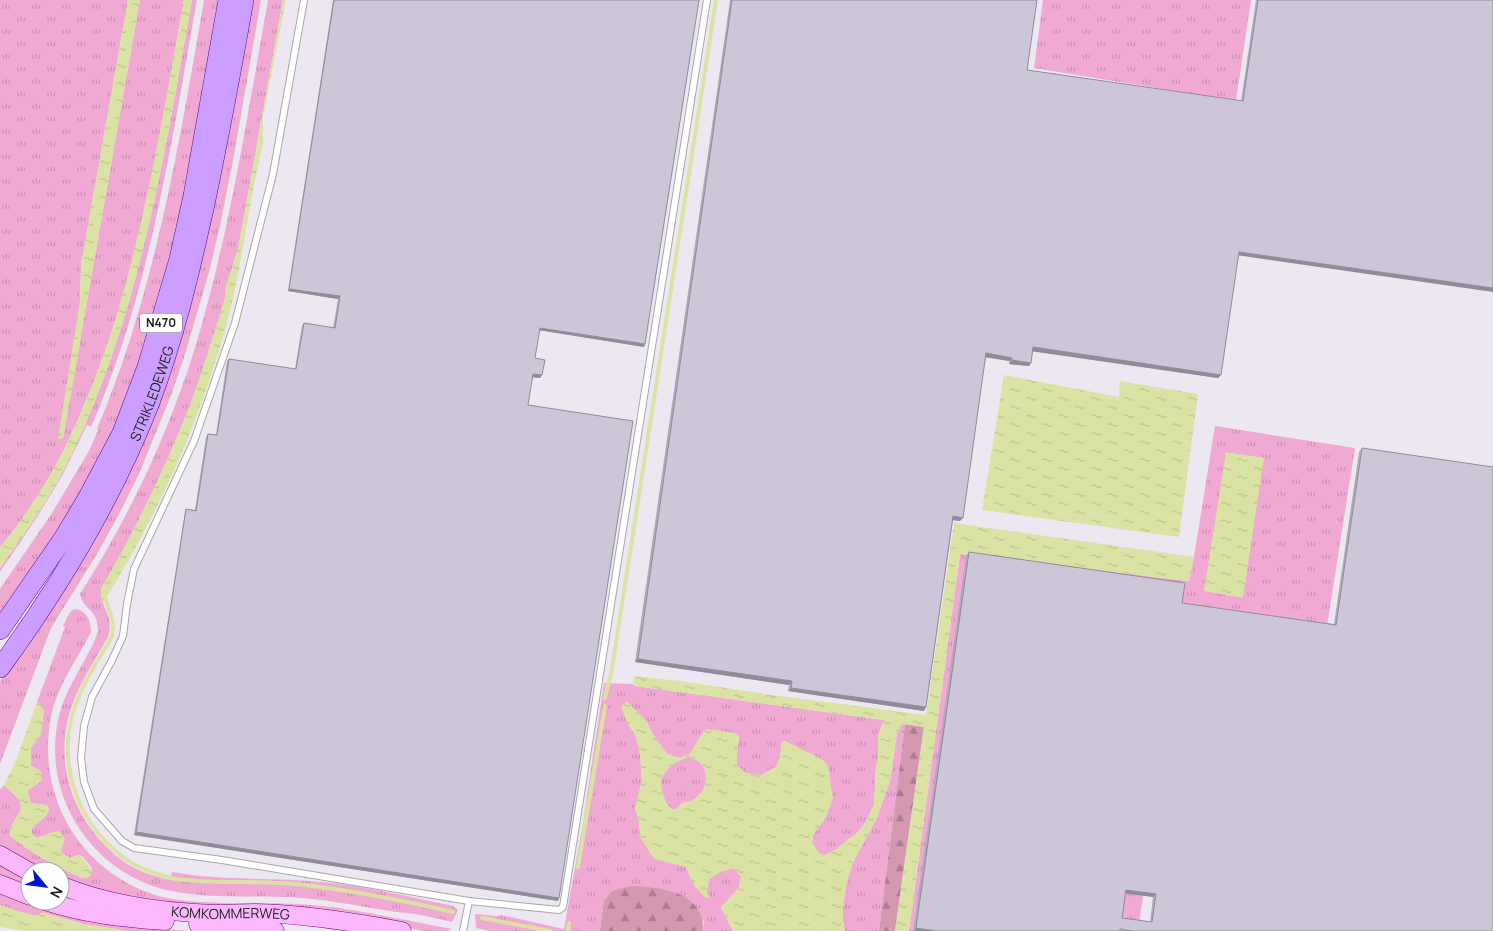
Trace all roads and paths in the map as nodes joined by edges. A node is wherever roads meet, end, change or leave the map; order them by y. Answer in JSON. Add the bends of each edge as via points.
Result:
{"nodes":[{"id":1,"x":228,"y":0,"type":"edge"},
{"id":2,"x":244,"y":0,"type":"edge"},
{"id":3,"x":304,"y":0,"type":"edge"},
{"id":4,"x":707,"y":0,"type":"edge"},
{"id":5,"x":0,"y":630,"type":"edge"},
{"id":6,"x":0,"y":668,"type":"edge"},
{"id":7,"x":0,"y":855,"type":"edge"},
{"id":8,"x":20,"y":866,"type":"edge"},
{"id":9,"x":0,"y":884,"type":"edge"},
{"id":10,"x":70,"y":889,"type":"edge"},
{"id":11,"x":20,"y":892,"type":"edge"},
{"id":12,"x":469,"y":901,"type":"junction"},
{"id":13,"x":70,"y":908,"type":"edge"},
{"id":14,"x":275,"y":931,"type":"edge"},
{"id":15,"x":402,"y":931,"type":"edge"},
{"id":16,"x":463,"y":931,"type":"edge"}],
"edges":[{"from":1,"to":5,"type":"main road","name":"STRIKLEDEWEG","number":"N470","via":[[191,205],[179,259],[147,367],[122,433],[87,499],[64,539]]},
{"from":2,"to":6,"type":"main road","name":"STRIKLEDEWEG","number":"N470","via":[[192,264],[149,404],[101,509],[31,625]]},
{"from":3,"to":12,"type":"lane","via":[[273,174],[235,323],[194,441],[134,570],[123,636],[92,697],[84,726],[81,758],[84,782],[94,809],[122,841],[134,848]]},
{"from":4,"to":12,"type":"lane","via":[[563,906],[559,910]]},
{"from":7,"to":8,"type":"main road"},
{"from":9,"to":11,"type":"main road"},
{"from":10,"to":15,"type":"main road","name":"KOMKOMMERWEG","via":[[138,907],[214,914],[326,918]]},
{"from":12,"to":16,"type":"lane"},
{"from":13,"to":14,"type":"main road","name":"KOMKOMMERWEG","via":[[132,919]]}]}
